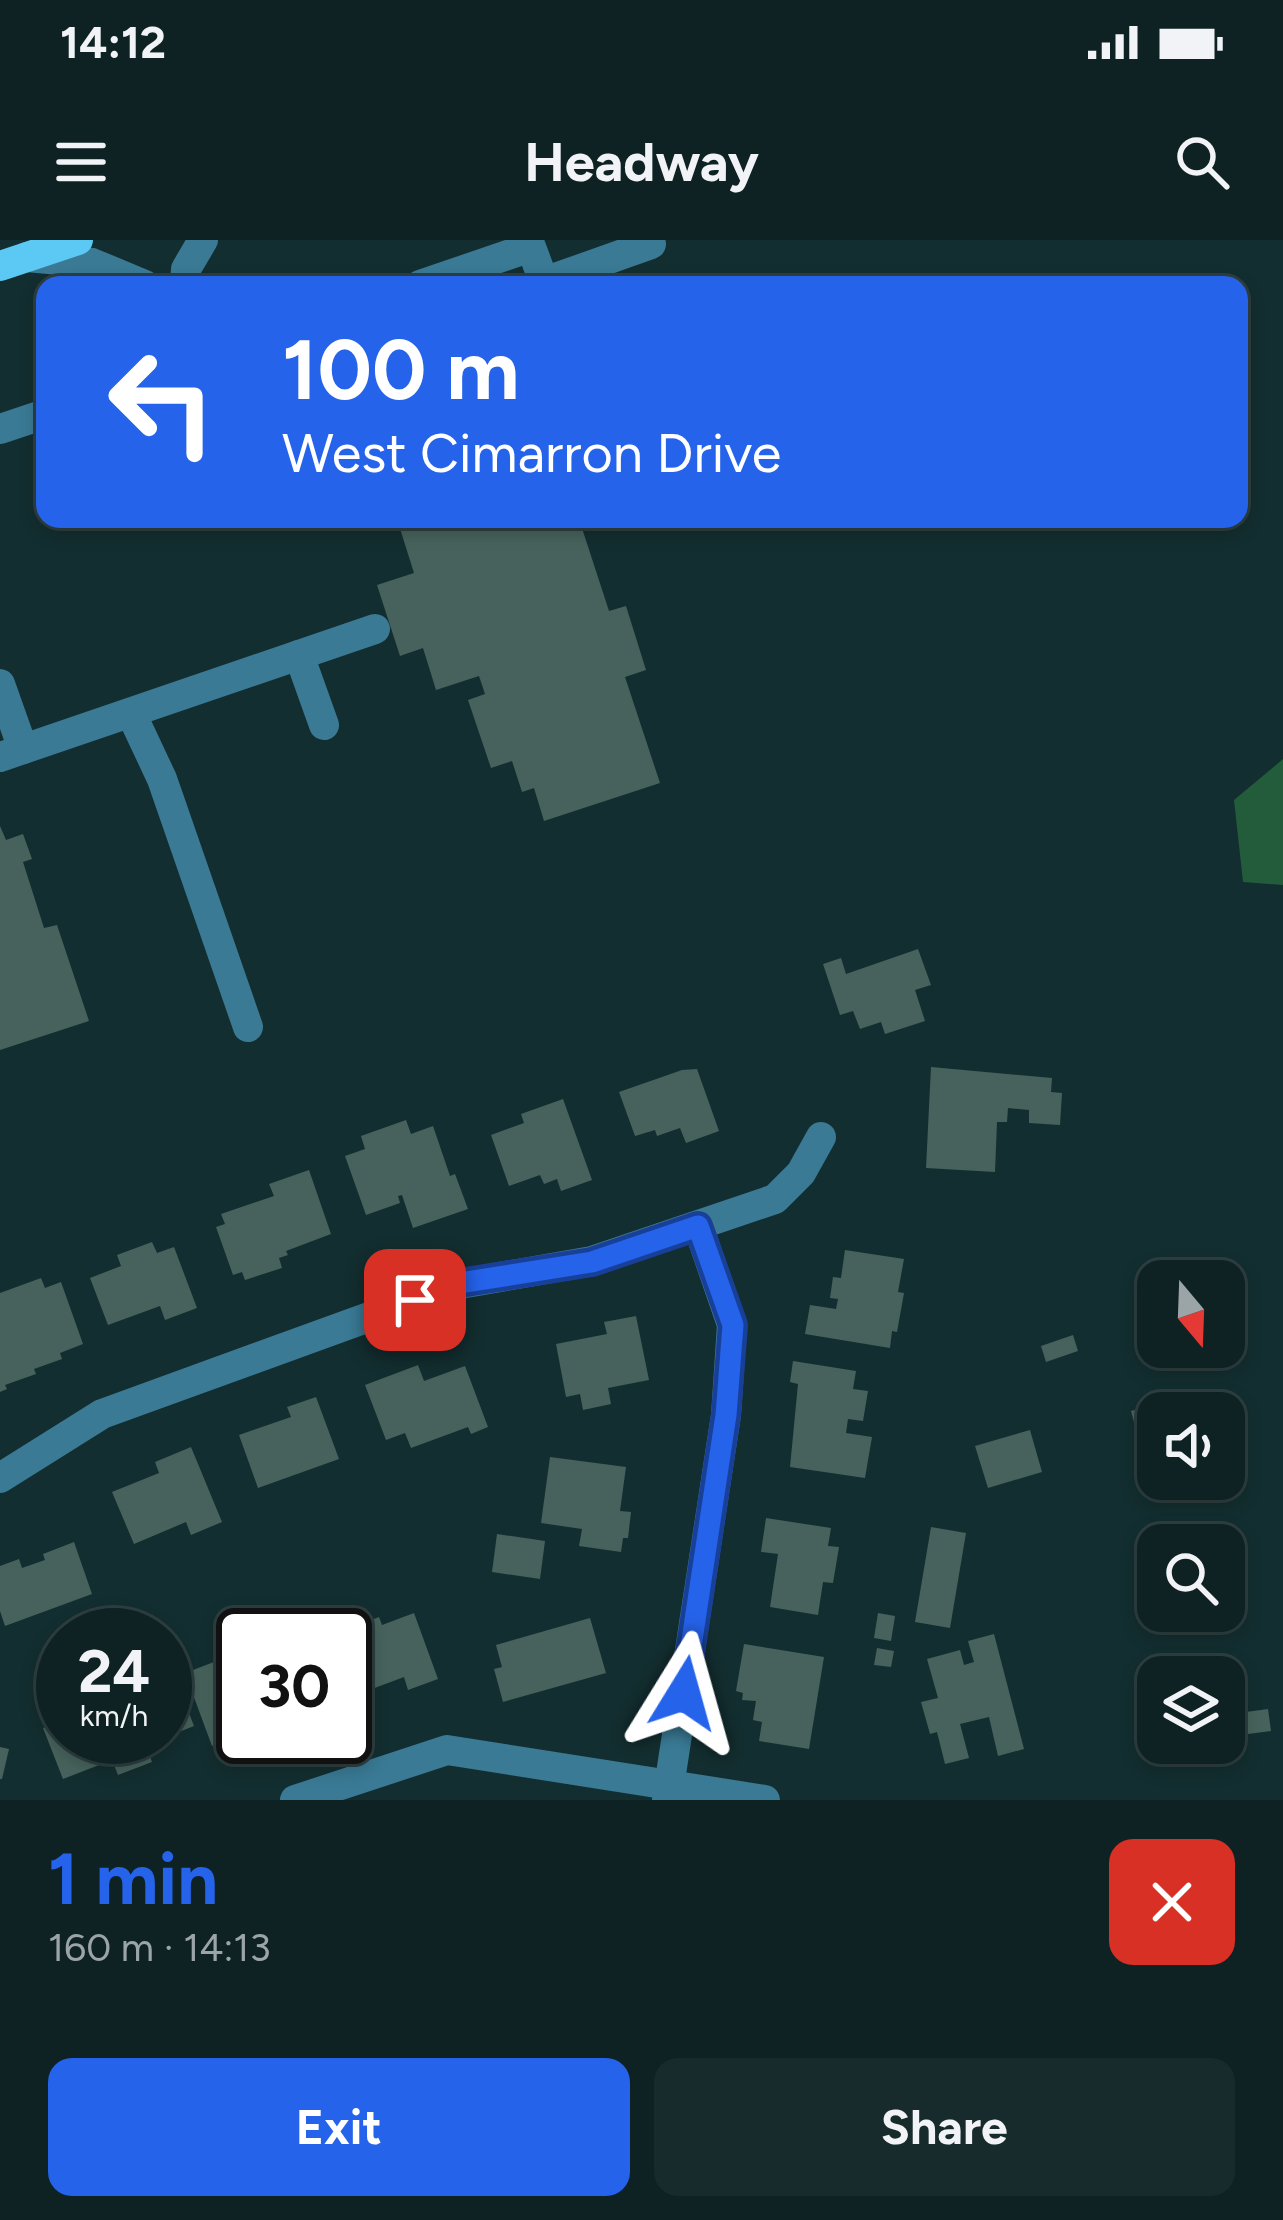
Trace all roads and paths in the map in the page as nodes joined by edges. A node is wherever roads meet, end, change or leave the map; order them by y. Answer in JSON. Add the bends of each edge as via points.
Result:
{"nodes":[{"id":1,"x":78,"y":240,"type":"edge"},
{"id":2,"x":203,"y":240,"type":"edge"},
{"id":3,"x":649,"y":240,"type":"edge"},
{"id":4,"x":14,"y":261,"type":"edge"},
{"id":5,"x":123,"y":276,"type":"edge"},
{"id":6,"x":186,"y":276,"type":"edge"},
{"id":7,"x":446,"y":276,"type":"edge"},
{"id":8,"x":542,"y":276,"type":"edge"},
{"id":9,"x":561,"y":276,"type":"edge"},
{"id":10,"x":36,"y":417,"type":"edge"},
{"id":11,"x":0,"y":429,"type":"edge"},
{"id":12,"x":374,"y":629,"type":"dead end"},
{"id":13,"x":299,"y":655,"type":"junction"},
{"id":14,"x":0,"y":684,"type":"edge"},
{"id":15,"x":131,"y":712,"type":"junction"},
{"id":16,"x":324,"y":725,"type":"dead end"},
{"id":17,"x":11,"y":753,"type":"edge"},
{"id":18,"x":248,"y":1028,"type":"dead end"},
{"id":19,"x":821,"y":1137,"type":"dead end"},
{"id":20,"x":698,"y":1226,"type":"junction"},
{"id":21,"x":0,"y":1478,"type":"edge"},
{"id":22,"x":668,"y":1792,"type":"edge"},
{"id":23,"x":295,"y":1800,"type":"edge"},
{"id":24,"x":765,"y":1800,"type":"edge"}],
"edges":[{"from":1,"to":4,"type":"main road"},
{"from":2,"to":6,"type":"street"},
{"from":3,"to":9,"type":"street"},
{"from":4,"to":5,"type":"street","via":[[92,263]]},
{"from":7,"to":8,"type":"street","via":[[531,247]]},
{"from":10,"to":11,"type":"street"},
{"from":12,"to":13,"type":"street"},
{"from":13,"to":15,"type":"street"},
{"from":13,"to":16,"type":"street"},
{"from":14,"to":17,"type":"street"},
{"from":15,"to":17,"type":"street"},
{"from":15,"to":18,"type":"street"},
{"from":19,"to":20,"type":"street","via":[[775,1199]]},
{"from":20,"to":21,"type":"street","via":[[592,1262],[437,1292],[102,1414]]},
{"from":20,"to":22,"type":"street","via":[[733,1325]]},
{"from":22,"to":23,"type":"street","via":[[448,1750]]},
{"from":22,"to":24,"type":"street"}]}
